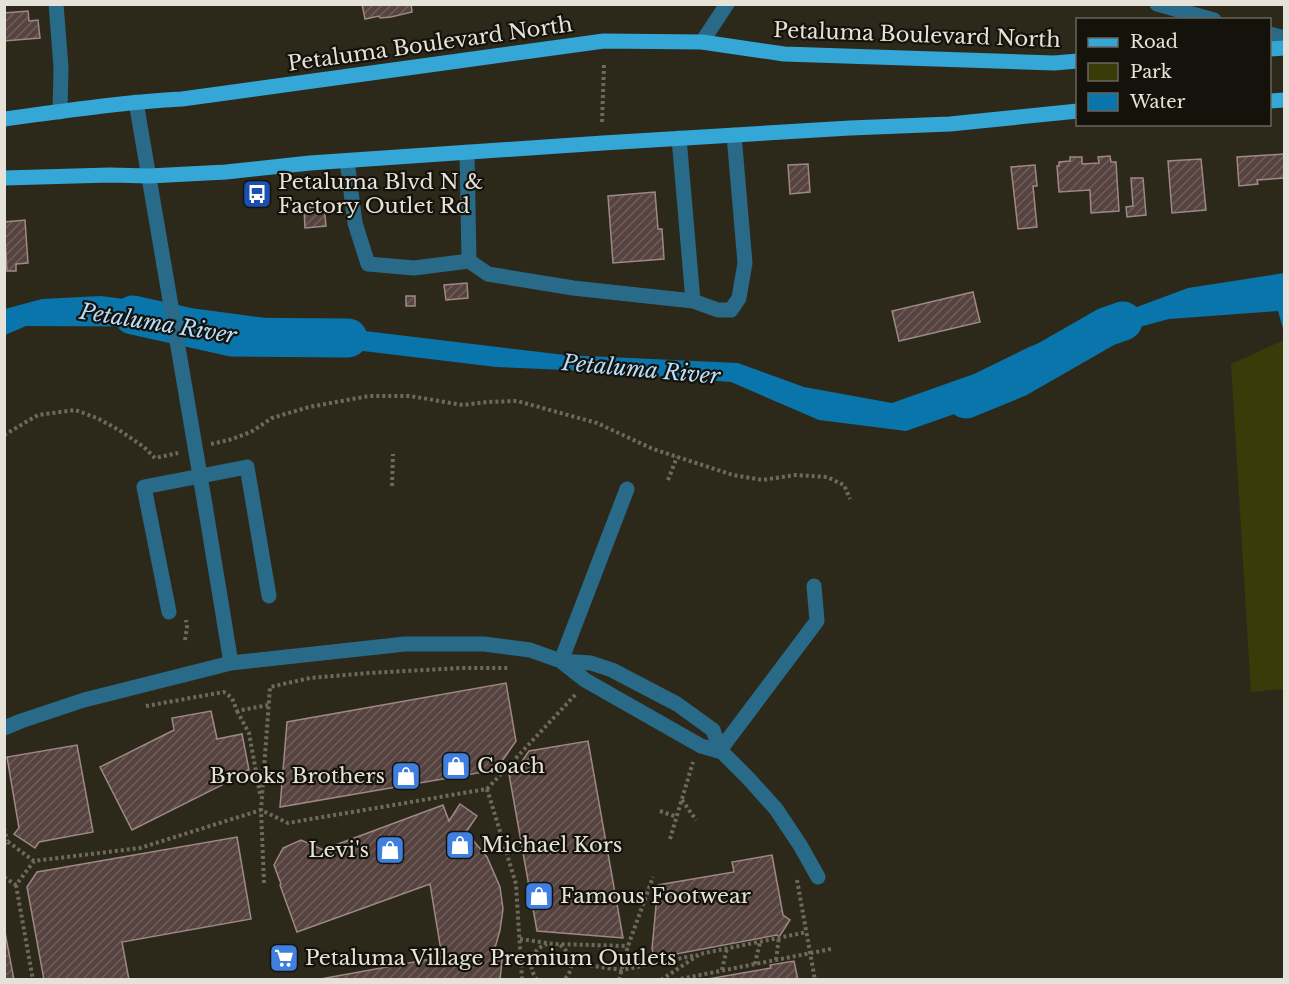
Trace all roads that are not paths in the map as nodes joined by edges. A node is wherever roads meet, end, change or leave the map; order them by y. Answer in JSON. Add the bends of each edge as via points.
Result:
{"nodes":[{"id":1,"x":56,"y":4,"type":"edge"},
{"id":2,"x":727,"y":4,"type":"edge"},
{"id":3,"x":1157,"y":4,"type":"edge"},
{"id":4,"x":1207,"y":18,"type":"edge"},
{"id":5,"x":702,"y":42,"type":"junction"},
{"id":6,"x":1076,"y":61,"type":"edge"},
{"id":7,"x":136,"y":102,"type":"junction"},
{"id":8,"x":1076,"y":111,"type":"edge"},
{"id":9,"x":60,"y":112,"type":"junction"},
{"id":10,"x":4,"y":120,"type":"edge"},
{"id":11,"x":734,"y":135,"type":"junction"},
{"id":12,"x":679,"y":138,"type":"junction"},
{"id":13,"x":466,"y":152,"type":"junction"},
{"id":14,"x":346,"y":161,"type":"junction"},
{"id":15,"x":149,"y":176,"type":"junction"},
{"id":16,"x":4,"y":178,"type":"edge"},
{"id":17,"x":469,"y":261,"type":"junction"},
{"id":18,"x":693,"y":301,"type":"junction"},
{"id":19,"x":627,"y":489,"type":"dead end"},
{"id":20,"x":814,"y":585,"type":"dead end"},
{"id":21,"x":269,"y":596,"type":"dead end"},
{"id":22,"x":169,"y":612,"type":"dead end"},
{"id":23,"x":561,"y":661,"type":"junction"},
{"id":24,"x":231,"y":663,"type":"junction"},
{"id":25,"x":4,"y":728,"type":"edge"},
{"id":26,"x":721,"y":751,"type":"junction"},
{"id":27,"x":818,"y":877,"type":"dead end"}],
"edges":[{"from":1,"to":9,"type":"street"},
{"from":2,"to":5,"type":"street"},
{"from":3,"to":4,"type":"street"},
{"from":5,"to":6,"type":"main road","name":"Petaluma Boulevard North","via":[[784,54]]},
{"from":5,"to":7,"type":"main road","name":"Petaluma Boulevard North","via":[[604,41],[183,99]]},
{"from":7,"to":9,"type":"main road","name":"Petaluma Boulevard North"},
{"from":7,"to":15,"type":"street"},
{"from":8,"to":11,"type":"main road","via":[[950,124]]},
{"from":9,"to":10,"type":"main road","name":"Petaluma Boulevard North"},
{"from":11,"to":12,"type":"main road"},
{"from":11,"to":18,"type":"street","via":[[745,263],[739,298],[731,310]]},
{"from":12,"to":13,"type":"main road"},
{"from":12,"to":18,"type":"street"},
{"from":13,"to":14,"type":"main road"},
{"from":13,"to":17,"type":"street"},
{"from":14,"to":15,"type":"main road"},
{"from":14,"to":17,"type":"street","via":[[356,223],[368,264],[414,268]]},
{"from":15,"to":16,"type":"main road"},
{"from":15,"to":24,"type":"street","bridge":true},
{"from":17,"to":18,"type":"street","via":[[488,274]]},
{"from":19,"to":23,"type":"street"},
{"from":20,"to":26,"type":"street","via":[[817,621]]},
{"from":21,"to":22,"type":"street","via":[[247,467],[144,487]]},
{"from":23,"to":24,"type":"street","via":[[530,650],[496,646],[405,644]]},
{"from":23,"to":26,"type":"street","via":[[585,680],[691,741]]},
{"from":23,"to":26,"type":"street","via":[[599,665],[677,704],[712,730]]},
{"from":24,"to":25,"type":"street","via":[[84,700]]},
{"from":26,"to":27,"type":"street","via":[[776,809]]}]}
